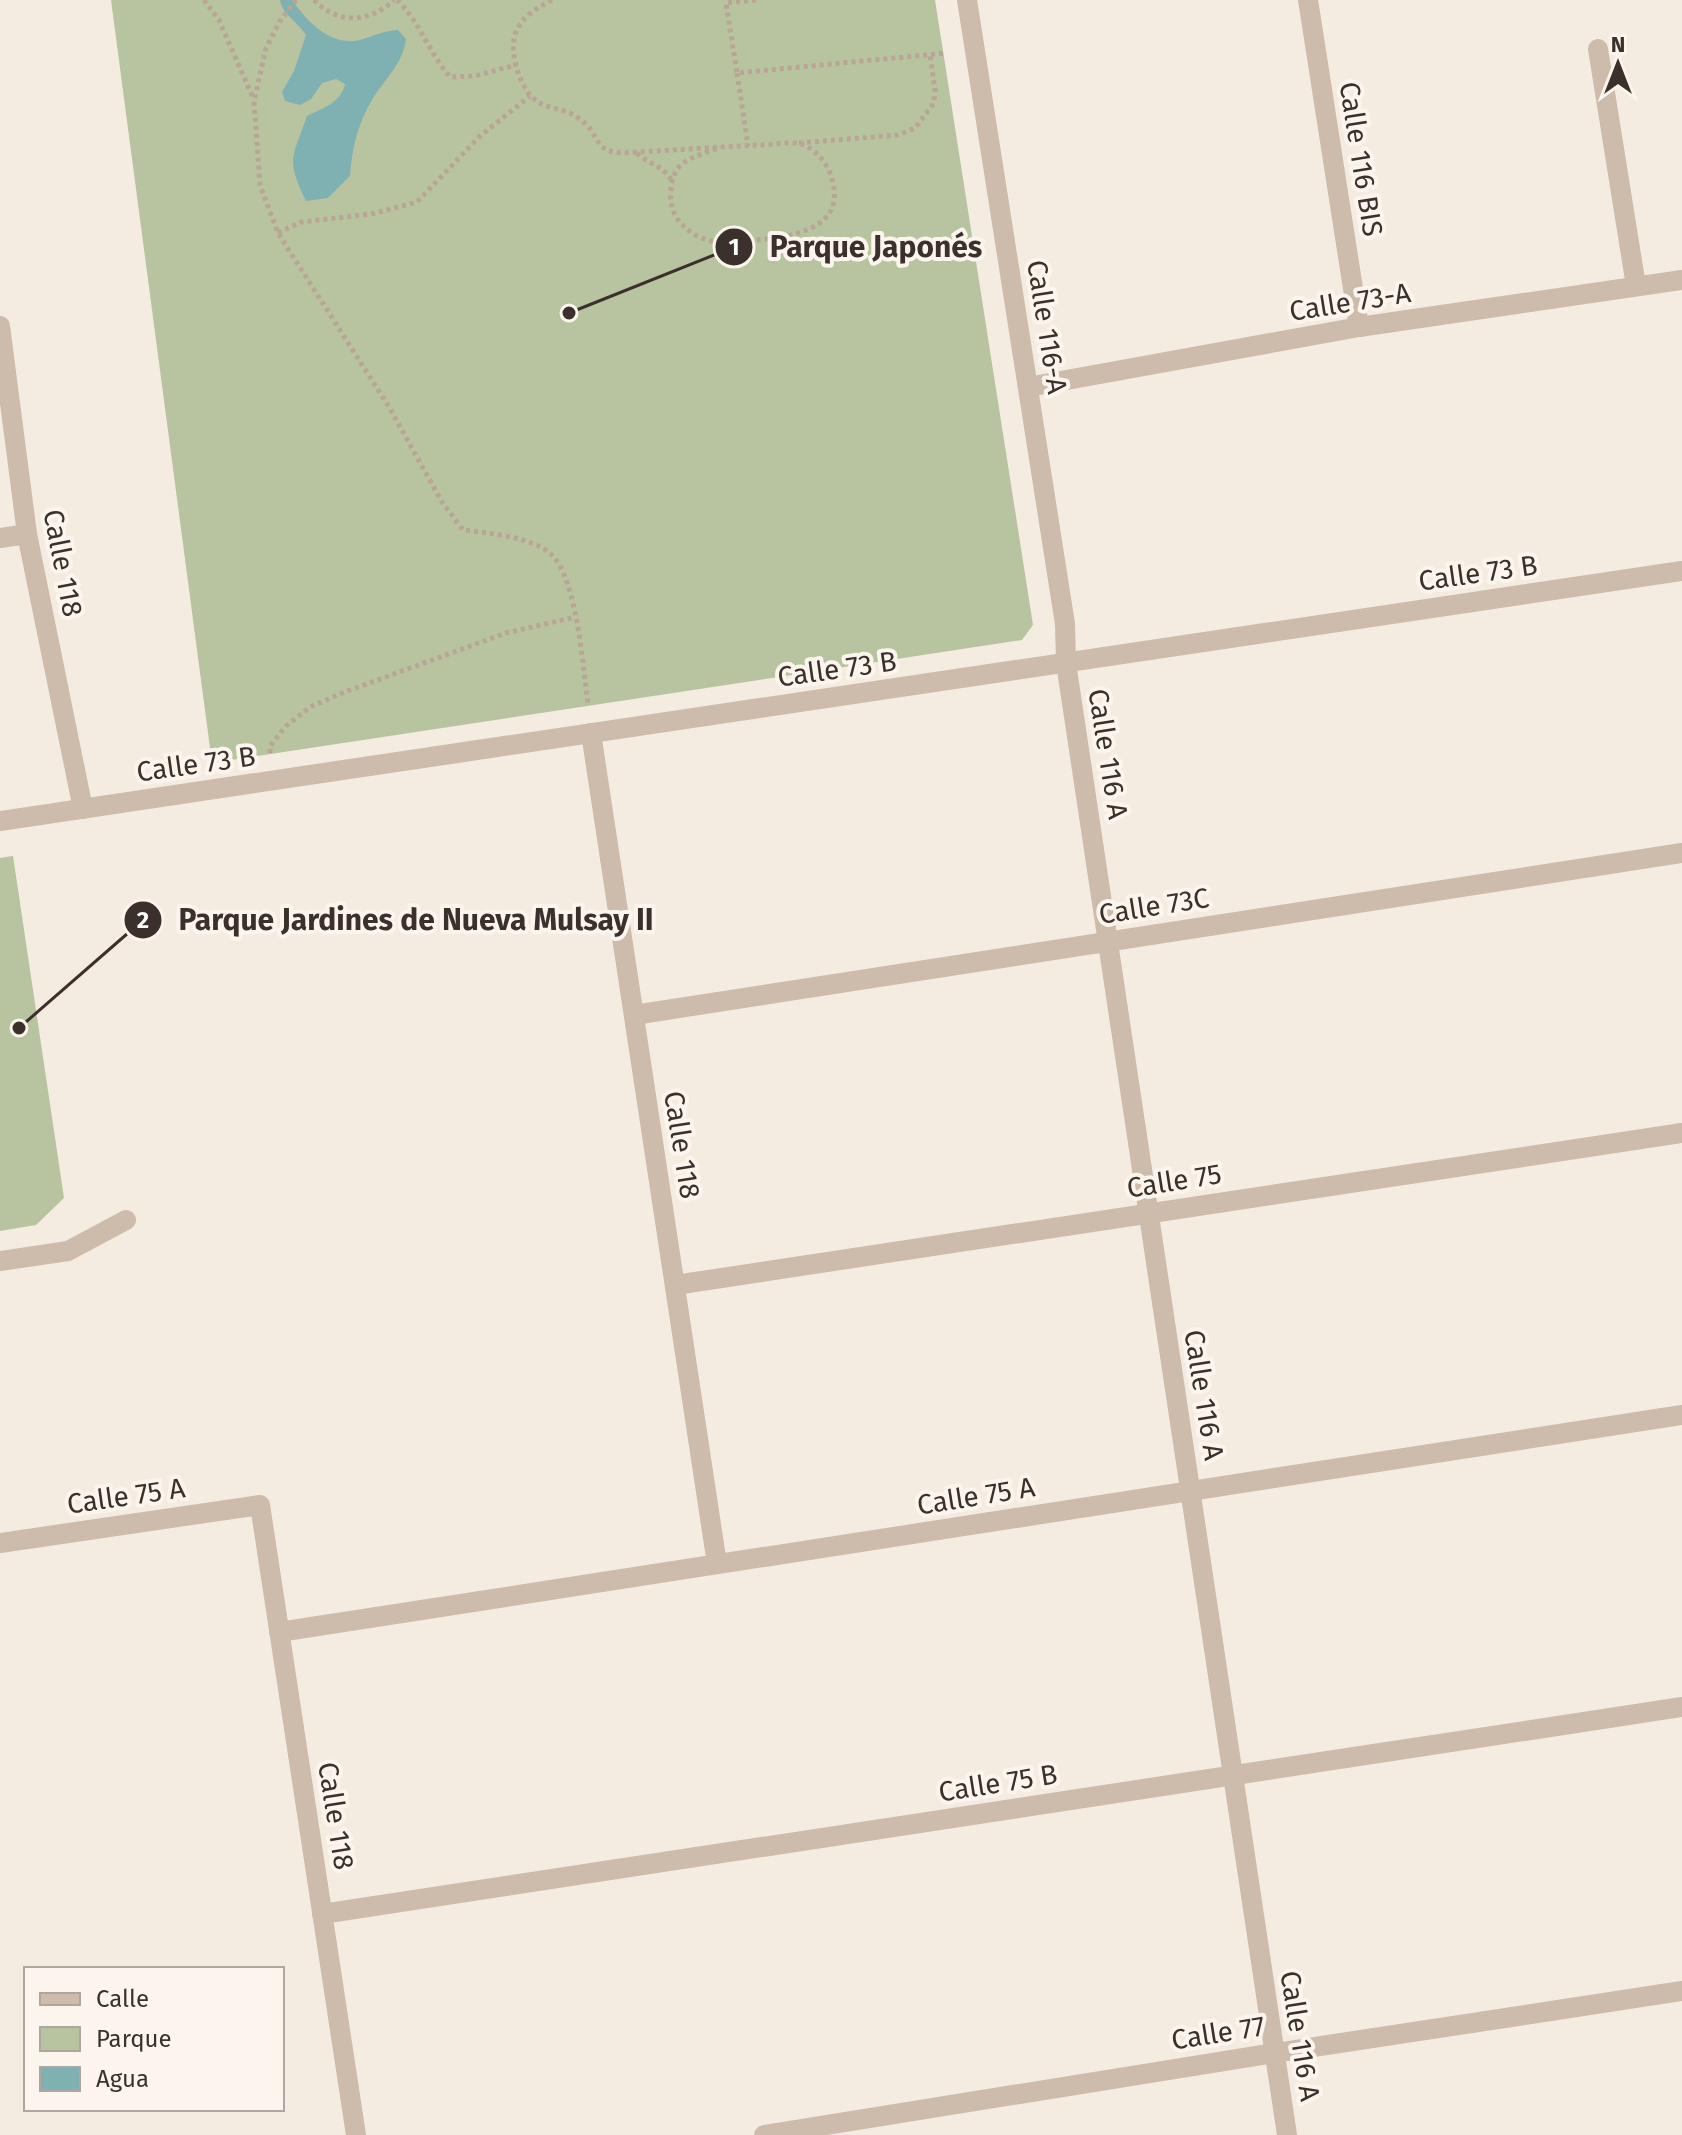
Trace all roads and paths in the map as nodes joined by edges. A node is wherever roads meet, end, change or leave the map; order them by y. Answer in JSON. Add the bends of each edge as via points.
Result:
{"nodes":[{"id":1,"x":204,"y":0,"type":"edge"},
{"id":2,"x":296,"y":0,"type":"edge"},
{"id":3,"x":314,"y":0,"type":"edge"},
{"id":4,"x":395,"y":0,"type":"edge"},
{"id":5,"x":552,"y":0,"type":"edge"},
{"id":6,"x":756,"y":0,"type":"edge"},
{"id":7,"x":967,"y":0,"type":"edge"},
{"id":8,"x":1308,"y":0,"type":"edge"},
{"id":9,"x":726,"y":2,"type":"edge"},
{"id":10,"x":1598,"y":49,"type":"dead end"},
{"id":11,"x":950,"y":53,"type":"dead end"},
{"id":12,"x":930,"y":55,"type":"junction"},
{"id":13,"x":516,"y":65,"type":"junction"},
{"id":14,"x":737,"y":73,"type":"junction"},
{"id":15,"x":530,"y":96,"type":"junction"},
{"id":16,"x":254,"y":101,"type":"junction"},
{"id":17,"x":798,"y":143,"type":"junction"},
{"id":18,"x":748,"y":146,"type":"junction"},
{"id":19,"x":721,"y":147,"type":"junction"},
{"id":20,"x":636,"y":152,"type":"junction"},
{"id":21,"x":672,"y":182,"type":"junction"},
{"id":22,"x":278,"y":233,"type":"junction"},
{"id":23,"x":1682,"y":280,"type":"edge"},
{"id":24,"x":1636,"y":286,"type":"junction"},
{"id":25,"x":0,"y":326,"type":"edge"},
{"id":26,"x":1359,"y":327,"type":"junction"},
{"id":27,"x":1028,"y":387,"type":"junction"},
{"id":28,"x":27,"y":534,"type":"junction"},
{"id":29,"x":0,"y":538,"type":"edge"},
{"id":30,"x":1682,"y":571,"type":"edge"},
{"id":31,"x":575,"y":617,"type":"junction"},
{"id":32,"x":1066,"y":663,"type":"junction"},
{"id":33,"x":589,"y":709,"type":"dead end"},
{"id":34,"x":591,"y":733,"type":"junction"},
{"id":35,"x":270,"y":758,"type":"dead end"},
{"id":36,"x":83,"y":809,"type":"junction"},
{"id":37,"x":0,"y":821,"type":"edge"},
{"id":38,"x":1682,"y":853,"type":"edge"},
{"id":39,"x":1108,"y":942,"type":"junction"},
{"id":40,"x":634,"y":1015,"type":"junction"},
{"id":41,"x":1682,"y":1133,"type":"edge"},
{"id":42,"x":1149,"y":1214,"type":"junction"},
{"id":43,"x":126,"y":1220,"type":"dead end"},
{"id":44,"x":0,"y":1261,"type":"edge"},
{"id":45,"x":675,"y":1285,"type":"junction"},
{"id":46,"x":1682,"y":1415,"type":"edge"},
{"id":47,"x":1190,"y":1491,"type":"junction"},
{"id":48,"x":260,"y":1505,"type":"joint"},
{"id":49,"x":0,"y":1543,"type":"edge"},
{"id":50,"x":717,"y":1564,"type":"junction"},
{"id":51,"x":279,"y":1632,"type":"junction"},
{"id":52,"x":1682,"y":1707,"type":"edge"},
{"id":53,"x":1233,"y":1776,"type":"junction"},
{"id":54,"x":322,"y":1914,"type":"junction"},
{"id":55,"x":1682,"y":1991,"type":"edge"},
{"id":56,"x":1275,"y":2053,"type":"junction"},
{"id":57,"x":356,"y":2135,"type":"edge"},
{"id":58,"x":764,"y":2135,"type":"edge"},
{"id":59,"x":1287,"y":2135,"type":"edge"}],
"edges":[{"from":1,"to":16,"type":"path","via":[[219,20]]},
{"from":2,"to":16,"type":"path","via":[[266,48]]},
{"from":3,"to":4,"type":"path","via":[[335,15],[352,19],[376,13]]},
{"from":4,"to":13,"type":"path","via":[[410,13],[434,59],[450,77]]},
{"from":5,"to":13,"type":"path","via":[[522,20],[512,42]]},
{"from":6,"to":9,"type":"path"},
{"from":7,"to":27,"type":"street","name":"Calle 116-A"},
{"from":8,"to":26,"type":"street","name":"Calle 116 BIS"},
{"from":9,"to":14,"type":"path"},
{"from":10,"to":24,"type":"street"},
{"from":11,"to":12,"type":"path"},
{"from":12,"to":14,"type":"path"},
{"from":12,"to":17,"type":"path","via":[[934,103],[915,128],[898,135]]},
{"from":13,"to":15,"type":"path"},
{"from":14,"to":18,"type":"path"},
{"from":15,"to":20,"type":"path","via":[[579,117],[610,152]]},
{"from":15,"to":22,"type":"path","via":[[480,136],[417,202],[371,214],[301,222]]},
{"from":16,"to":22,"type":"path","via":[[260,185]]},
{"from":17,"to":18,"type":"path"},
{"from":17,"to":21,"type":"path","via":[[821,157],[834,184],[833,209],[807,232],[707,241],[680,224],[670,198]]},
{"from":18,"to":19,"type":"path"},
{"from":19,"to":20,"type":"path"},
{"from":19,"to":21,"type":"path","via":[[685,162]]},
{"from":20,"to":21,"type":"path","via":[[662,167]]},
{"from":22,"to":31,"type":"path","via":[[463,530],[512,536],[551,553],[566,575]]},
{"from":23,"to":24,"type":"street","name":"Calle 73-A"},
{"from":24,"to":26,"type":"street","name":"Calle 73-A"},
{"from":25,"to":28,"type":"street","name":"Calle 118"},
{"from":26,"to":27,"type":"street","name":"Calle 73-A"},
{"from":27,"to":32,"type":"street","name":"Calle 116-A","via":[[1065,624]]},
{"from":28,"to":29,"type":"street"},
{"from":28,"to":36,"type":"street","name":"Calle 118"},
{"from":30,"to":32,"type":"street","name":"Calle 73 B"},
{"from":31,"to":33,"type":"path"},
{"from":31,"to":35,"type":"path","via":[[506,633],[310,707],[270,746]]},
{"from":32,"to":34,"type":"street","name":"Calle 73 B"},
{"from":32,"to":39,"type":"street","name":"Calle 116 A"},
{"from":34,"to":36,"type":"street","name":"Calle 73 B"},
{"from":34,"to":40,"type":"street","name":"Calle 118"},
{"from":36,"to":37,"type":"street","name":"Calle 73 B"},
{"from":38,"to":39,"type":"street","name":"Calle 73C"},
{"from":39,"to":40,"type":"street","name":"Calle 73C"},
{"from":39,"to":42,"type":"street","name":"Calle 116 A"},
{"from":40,"to":45,"type":"street","name":"Calle 118"},
{"from":41,"to":42,"type":"street","name":"Calle 75"},
{"from":42,"to":45,"type":"street","name":"Calle 75"},
{"from":42,"to":47,"type":"street","name":"Calle 116 A"},
{"from":43,"to":44,"type":"street","via":[[68,1251]]},
{"from":45,"to":50,"type":"street","name":"Calle 118"},
{"from":46,"to":47,"type":"street","name":"Calle 75 A"},
{"from":47,"to":50,"type":"street","name":"Calle 75 A"},
{"from":47,"to":53,"type":"street","name":"Calle 116 A"},
{"from":48,"to":49,"type":"street","name":"Calle 75 A"},
{"from":48,"to":51,"type":"street","name":"Calle 118"},
{"from":50,"to":51,"type":"street","name":"Calle 75 A"},
{"from":51,"to":54,"type":"street","name":"Calle 118"},
{"from":52,"to":53,"type":"street","name":"Calle 75 B"},
{"from":53,"to":54,"type":"street","name":"Calle 75 B"},
{"from":53,"to":56,"type":"street","name":"Calle 116 A"},
{"from":54,"to":57,"type":"street","name":"Calle 118"},
{"from":55,"to":56,"type":"street","name":"Calle 77"},
{"from":56,"to":58,"type":"street","name":"Calle 77"},
{"from":56,"to":59,"type":"street","name":"Calle 116 A"}]}
